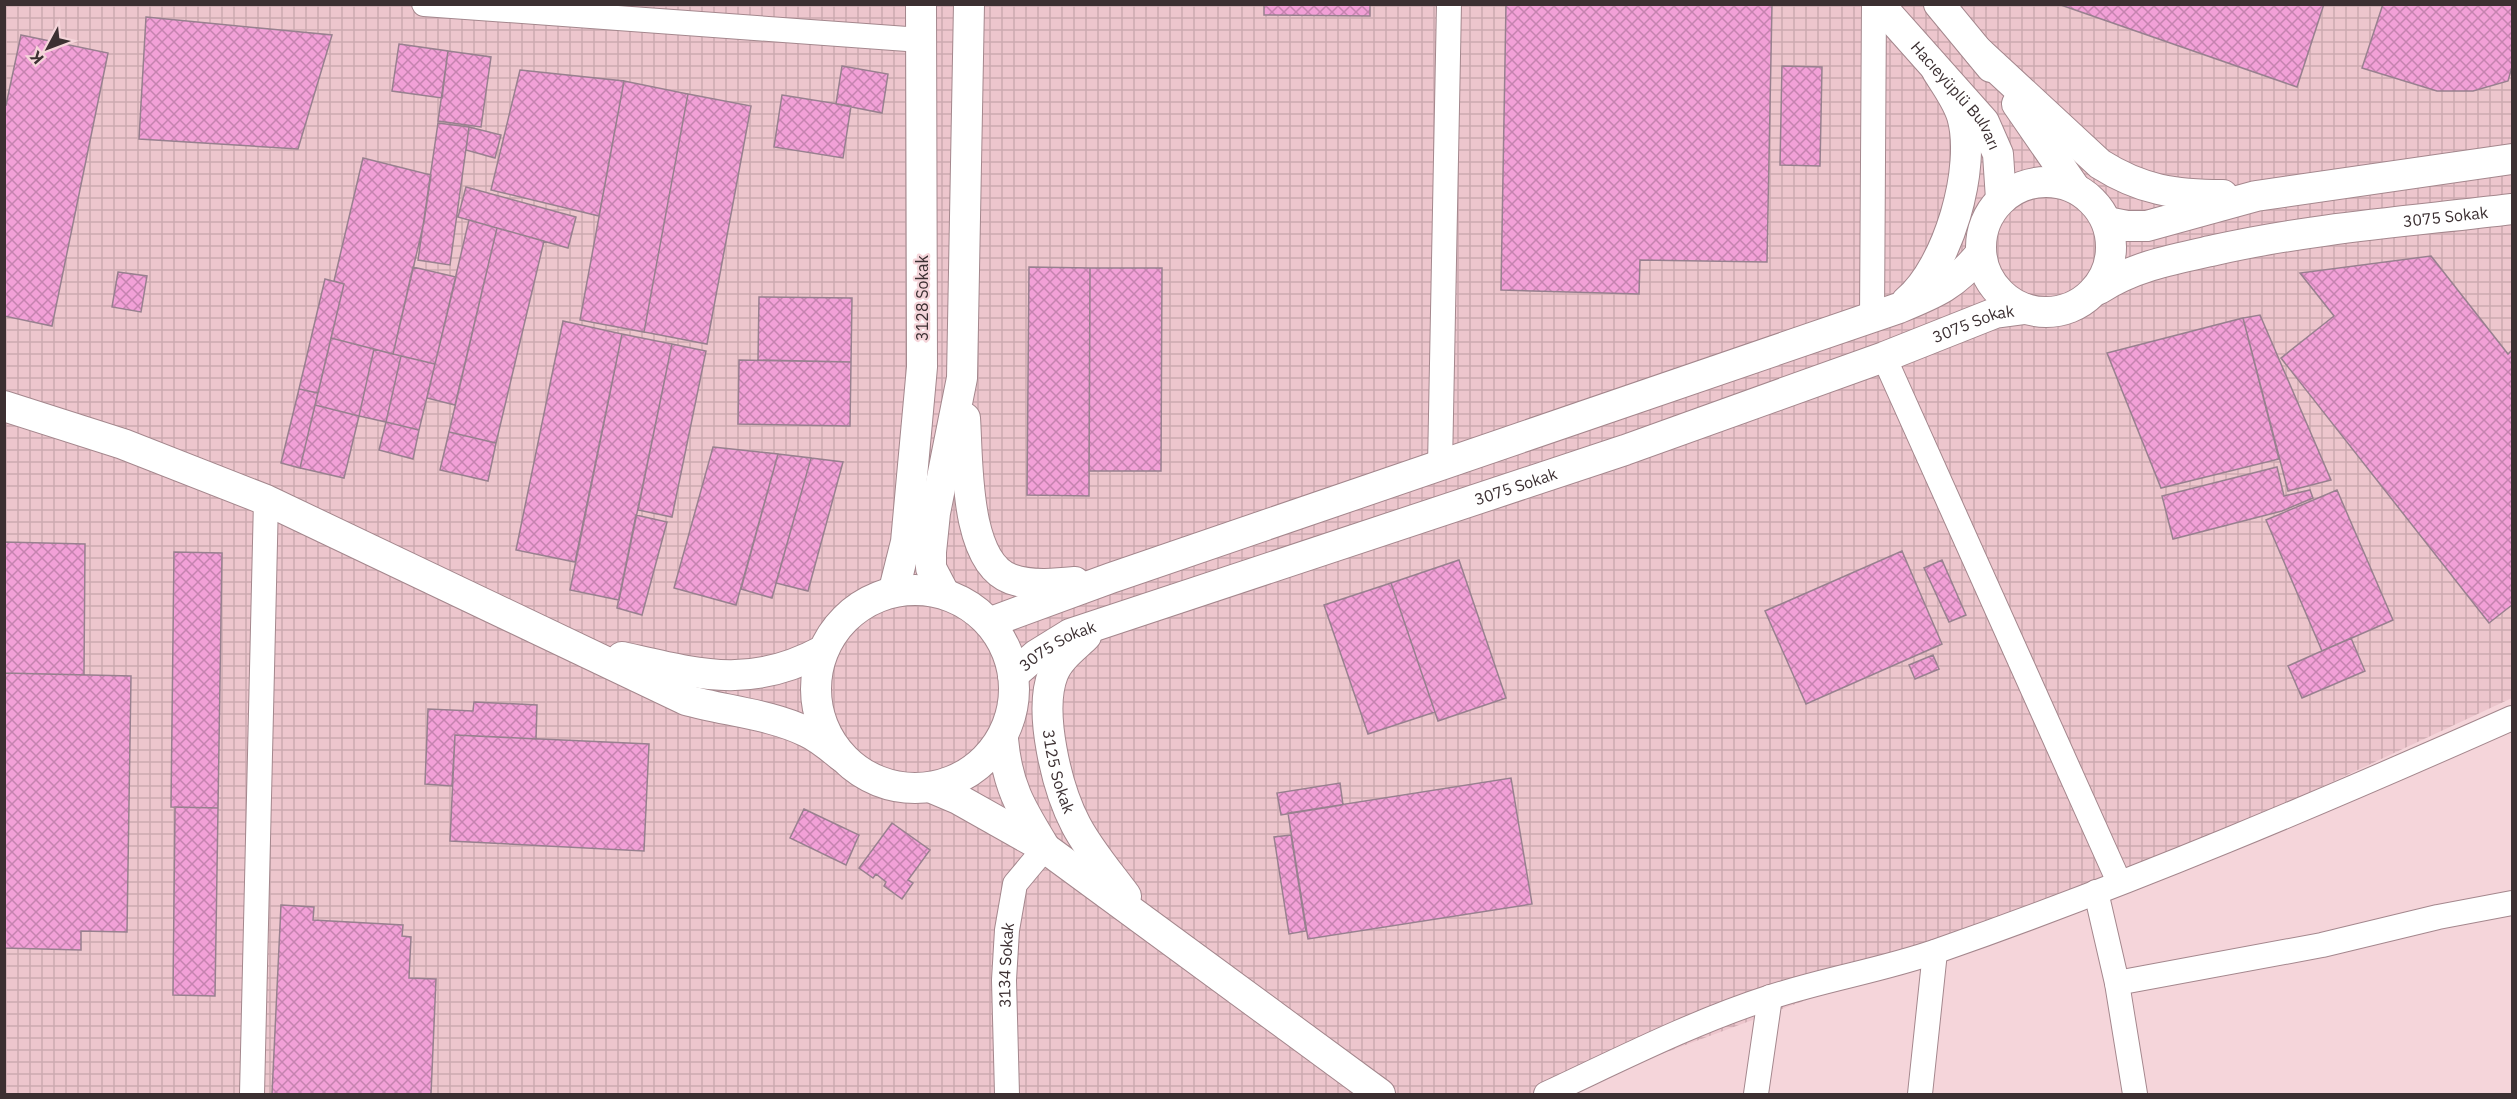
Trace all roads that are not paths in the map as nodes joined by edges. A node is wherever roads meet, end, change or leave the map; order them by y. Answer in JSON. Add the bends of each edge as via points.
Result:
{"nodes":[{"id":1,"x":424,"y":4,"type":"edge"},
{"id":2,"x":921,"y":4,"type":"edge"},
{"id":3,"x":969,"y":4,"type":"edge"},
{"id":4,"x":1449,"y":4,"type":"edge"},
{"id":5,"x":1874,"y":4,"type":"edge"},
{"id":6,"x":1879,"y":4,"type":"edge"},
{"id":7,"x":1939,"y":4,"type":"edge"},
{"id":8,"x":921,"y":40,"type":"junction"},
{"id":9,"x":968,"y":40,"type":"junction"},
{"id":10,"x":1980,"y":52,"type":"junction"},
{"id":11,"x":1937,"y":71,"type":"junction"},
{"id":12,"x":2512,"y":159,"type":"edge"},
{"id":13,"x":2075,"y":188,"type":"junction"},
{"id":14,"x":2256,"y":196,"type":"junction"},
{"id":15,"x":2001,"y":199,"type":"junction"},
{"id":16,"x":2512,"y":209,"type":"edge"},
{"id":17,"x":2107,"y":222,"type":"junction"},
{"id":18,"x":1981,"y":253,"type":"junction"},
{"id":19,"x":2099,"y":289,"type":"junction"},
{"id":20,"x":2025,"y":309,"type":"junction"},
{"id":21,"x":1886,"y":313,"type":"junction"},
{"id":22,"x":1884,"y":357,"type":"junction"},
{"id":23,"x":962,"y":378,"type":"junction"},
{"id":24,"x":4,"y":406,"type":"edge"},
{"id":25,"x":1440,"y":466,"type":"junction"},
{"id":26,"x":266,"y":500,"type":"junction"},
{"id":27,"x":1111,"y":578,"type":"junction"},
{"id":28,"x":894,"y":590,"type":"junction"},
{"id":29,"x":944,"y":593,"type":"junction"},
{"id":30,"x":991,"y":622,"type":"junction"},
{"id":31,"x":1098,"y":625,"type":"junction"},
{"id":32,"x":578,"y":647,"type":"junction"},
{"id":33,"x":822,"y":651,"type":"junction"},
{"id":34,"x":1013,"y":675,"type":"junction"},
{"id":35,"x":2512,"y":718,"type":"edge"},
{"id":36,"x":1004,"y":739,"type":"junction"},
{"id":37,"x":841,"y":756,"type":"junction"},
{"id":38,"x":932,"y":788,"type":"junction"},
{"id":39,"x":1046,"y":849,"type":"junction"},
{"id":40,"x":2119,"y":882,"type":"junction"},
{"id":41,"x":2096,"y":892,"type":"junction"},
{"id":42,"x":2512,"y":903,"type":"edge"},
{"id":43,"x":1140,"y":916,"type":"junction"},
{"id":44,"x":1935,"y":952,"type":"junction"},
{"id":45,"x":2117,"y":983,"type":"junction"},
{"id":46,"x":1770,"y":997,"type":"junction"},
{"id":47,"x":1374,"y":1093,"type":"edge"},
{"id":48,"x":252,"y":1095,"type":"edge"},
{"id":49,"x":1007,"y":1095,"type":"edge"},
{"id":50,"x":1546,"y":1095,"type":"edge"},
{"id":51,"x":1756,"y":1095,"type":"edge"},
{"id":52,"x":1920,"y":1095,"type":"edge"},
{"id":53,"x":2135,"y":1095,"type":"edge"}],
"edges":[{"from":1,"to":8,"type":"street"},
{"from":2,"to":8,"type":"street","name":"3128 Sokak"},
{"from":3,"to":9,"type":"street"},
{"from":4,"to":25,"type":"street"},
{"from":5,"to":21,"type":"street"},
{"from":6,"to":11,"type":"street","name":"Hacıeyüplü Bulvarı"},
{"from":7,"to":10,"type":"street"},
{"from":8,"to":9,"type":"street"},
{"from":8,"to":28,"type":"street","name":"3128 Sokak","via":[[922,366],[906,542]]},
{"from":9,"to":23,"type":"street"},
{"from":10,"to":13,"type":"street"},
{"from":10,"to":14,"type":"street","via":[[2100,164],[2130,182],[2181,194]]},
{"from":11,"to":15,"type":"street","name":"Hacıeyüplü Bulvarı","via":[[1989,130],[1998,154]]},
{"from":11,"to":21,"type":"street","via":[[1962,114],[1968,150],[1966,164],[1952,221],[1933,270],[1921,287]]},
{"from":12,"to":14,"type":"street"},
{"from":13,"to":15,"type":"street","via":[[2036,182]]},
{"from":13,"to":17,"type":"street","via":[[2091,200]]},
{"from":14,"to":17,"type":"street","via":[[2147,226]]},
{"from":15,"to":18,"type":"street","via":[[1982,233]]},
{"from":16,"to":19,"type":"street","name":"3075 Sokak","via":[[2274,237],[2163,261],[2120,275]]},
{"from":17,"to":19,"type":"street","via":[[2111,253]]},
{"from":18,"to":20,"type":"street","via":[[1995,288]]},
{"from":18,"to":21,"type":"street","via":[[1958,279],[1932,295]]},
{"from":19,"to":20,"type":"street","via":[[2063,310]]},
{"from":20,"to":22,"type":"street","name":"3075 Sokak","via":[[1995,313]]},
{"from":21,"to":25,"type":"street"},
{"from":22,"to":31,"type":"street","name":"3075 Sokak","via":[[1624,450]]},
{"from":22,"to":40,"type":"street"},
{"from":23,"to":27,"type":"street","via":[[972,517],[979,544],[992,563],[1009,579],[1040,584]]},
{"from":23,"to":29,"type":"street","via":[[931,552],[932,568]]},
{"from":24,"to":26,"type":"street","via":[[123,444]]},
{"from":25,"to":27,"type":"street"},
{"from":26,"to":32,"type":"street"},
{"from":26,"to":48,"type":"street"},
{"from":27,"to":30,"type":"street"},
{"from":28,"to":29,"type":"street"},
{"from":28,"to":33,"type":"street","via":[[849,614]]},
{"from":29,"to":30,"type":"street","via":[[970,605]]},
{"from":30,"to":34,"type":"street","via":[[1011,659]]},
{"from":31,"to":34,"type":"street","name":"3075 Sokak","via":[[1051,644]]},
{"from":31,"to":43,"type":"street","name":"3125 Sokak","via":[[1053,673],[1046,708],[1048,723],[1058,775],[1076,826]]},
{"from":32,"to":33,"type":"street","via":[[698,674],[726,676],[776,671]]},
{"from":32,"to":37,"type":"street","via":[[686,700],[773,719],[807,731]]},
{"from":33,"to":37,"type":"street","via":[[816,699],[824,730]]},
{"from":34,"to":36,"type":"street","via":[[1016,693]]},
{"from":35,"to":40,"type":"street","via":[[2318,804]]},
{"from":36,"to":38,"type":"street","via":[[991,756],[965,777]]},
{"from":36,"to":39,"type":"street","name":"3125 Sokak","via":[[1014,794]]},
{"from":37,"to":38,"type":"street","via":[[866,776],[898,788]]},
{"from":38,"to":39,"type":"street","name":"3125 Sokak"},
{"from":39,"to":43,"type":"street","name":"3125 Sokak"},
{"from":39,"to":49,"type":"street","name":"3134 Sokak","via":[[1016,884],[1007,930]]},
{"from":40,"to":41,"type":"street"},
{"from":41,"to":44,"type":"street"},
{"from":41,"to":45,"type":"street"},
{"from":42,"to":45,"type":"street","via":[[2322,945]]},
{"from":43,"to":47,"type":"street","name":"3125 Sokak"},
{"from":44,"to":46,"type":"street"},
{"from":44,"to":52,"type":"street"},
{"from":45,"to":53,"type":"street"},
{"from":46,"to":50,"type":"street","via":[[1675,1035]]},
{"from":46,"to":51,"type":"street"}]}
